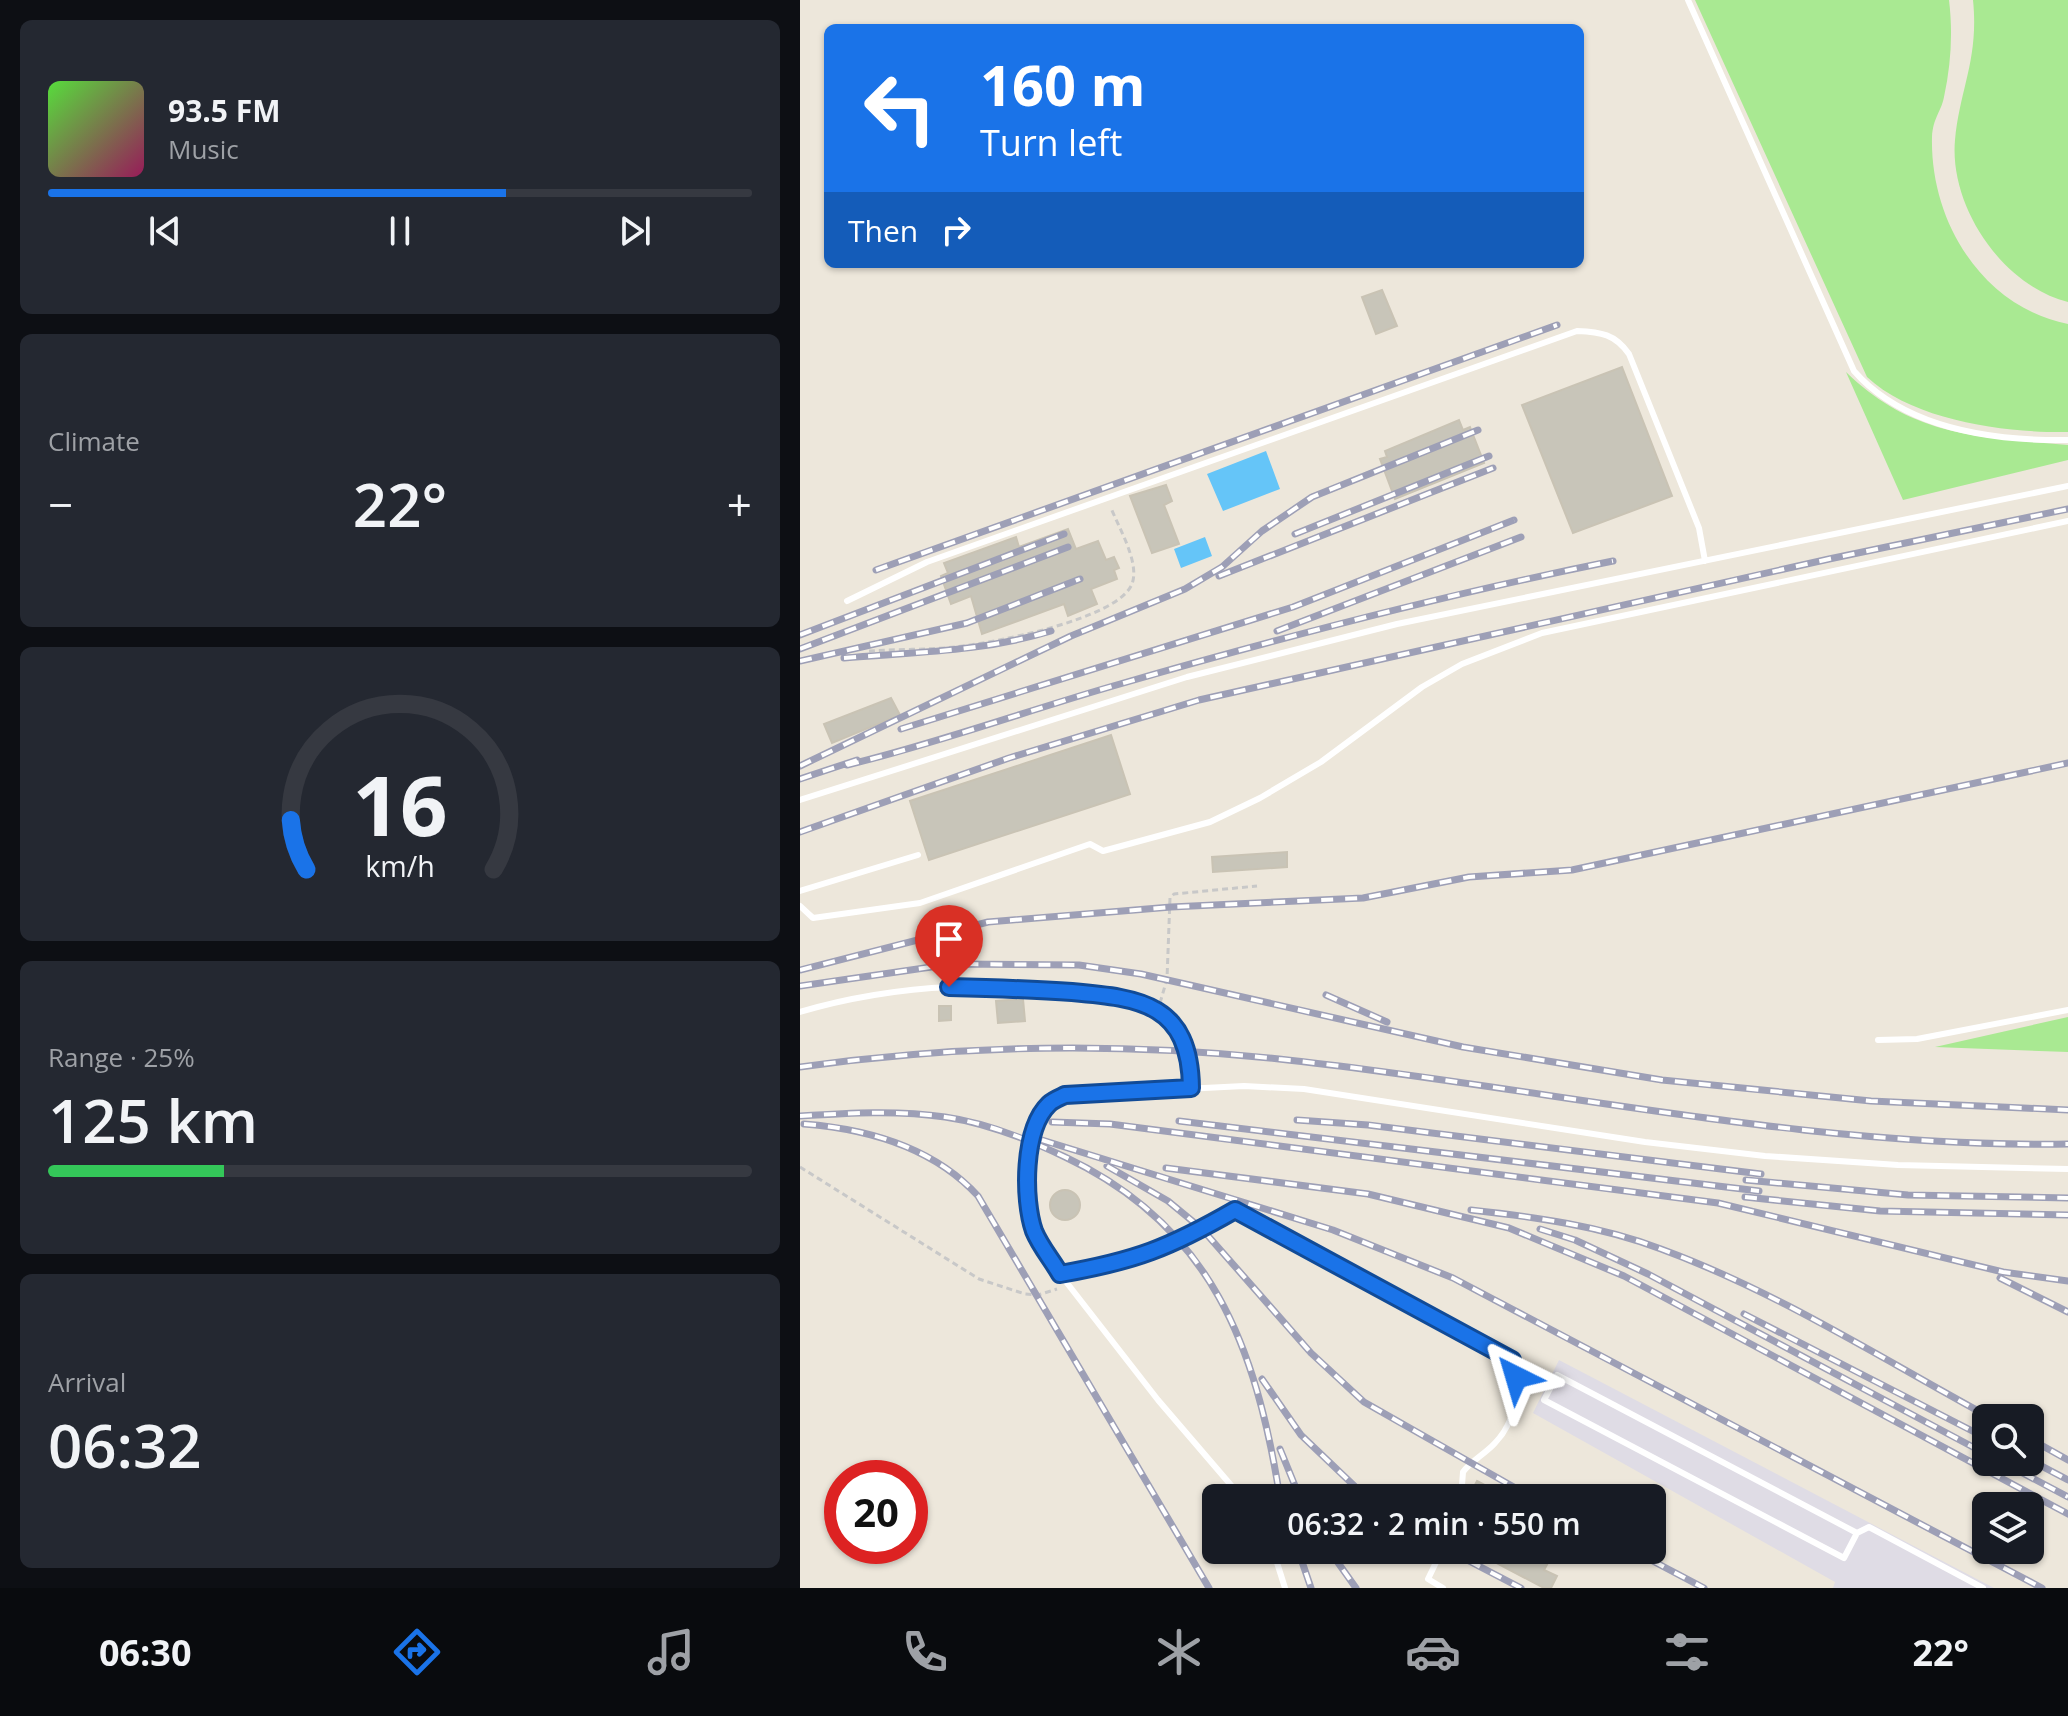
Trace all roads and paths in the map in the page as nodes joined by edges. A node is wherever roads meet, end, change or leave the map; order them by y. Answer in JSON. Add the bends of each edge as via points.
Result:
{"nodes":[{"id":1,"x":1688,"y":0,"type":"edge"},
{"id":2,"x":2068,"y":440,"type":"edge"},
{"id":3,"x":2068,"y":486,"type":"edge"},
{"id":4,"x":1107,"y":497,"type":"junction"},
{"id":5,"x":2068,"y":521,"type":"edge"},
{"id":6,"x":1705,"y":561,"type":"junction"},
{"id":7,"x":847,"y":601,"type":"dead end"},
{"id":8,"x":869,"y":651,"type":"dead end"},
{"id":9,"x":800,"y":800,"type":"edge"},
{"id":10,"x":918,"y":855,"type":"dead end"},
{"id":11,"x":1257,"y":886,"type":"dead end"},
{"id":12,"x":800,"y":891,"type":"edge"},
{"id":13,"x":800,"y":906,"type":"edge"},
{"id":14,"x":2068,"y":1010,"type":"edge"},
{"id":15,"x":1158,"y":1011,"type":"junction"},
{"id":16,"x":800,"y":1012,"type":"edge"},
{"id":17,"x":1878,"y":1040,"type":"dead end"},
{"id":18,"x":1191,"y":1088,"type":"junction"},
{"id":19,"x":800,"y":1167,"type":"edge"},
{"id":20,"x":2068,"y":1169,"type":"edge"},
{"id":21,"x":1060,"y":1274,"type":"junction"},
{"id":22,"x":1068,"y":1285,"type":"junction"},
{"id":23,"x":1230,"y":1484,"type":"edge"},
{"id":24,"x":1462,"y":1484,"type":"edge"},
{"id":25,"x":1857,"y":1533,"type":"junction"},
{"id":26,"x":1277,"y":1564,"type":"edge"},
{"id":27,"x":1435,"y":1564,"type":"edge"},
{"id":28,"x":1285,"y":1588,"type":"edge"},
{"id":29,"x":1443,"y":1588,"type":"edge"},
{"id":30,"x":1983,"y":1588,"type":"edge"}],
"edges":[{"from":1,"to":2,"type":"lane","via":[[1854,371],[1873,392],[1922,417],[1971,432]]},
{"from":3,"to":6,"type":"lane"},
{"from":4,"to":6,"type":"lane","via":[[1556,336],[1598,331],[1620,341],[1629,354],[1699,528]]},
{"from":4,"to":7,"type":"lane","via":[[927,562]]},
{"from":4,"to":8,"type":"path","via":[[1134,573],[1127,592],[1111,605],[997,640]]},
{"from":5,"to":13,"type":"lane","via":[[1542,633],[1462,664],[1321,762],[1210,822],[1103,851],[1090,844],[920,903],[813,918]]},
{"from":6,"to":9,"type":"lane","via":[[1397,624],[1187,677]]},
{"from":10,"to":12,"type":"lane"},
{"from":11,"to":15,"type":"path","via":[[1180,891],[1170,898],[1167,979]]},
{"from":14,"to":17,"type":"lane","via":[[1917,1039]]},
{"from":15,"to":16,"type":"lane","via":[[1129,997],[949,987]]},
{"from":15,"to":18,"type":"lane","via":[[1181,1035],[1190,1061]]},
{"from":18,"to":20,"type":"lane","via":[[1304,1089],[1765,1156]]},
{"from":18,"to":21,"type":"lane","via":[[1065,1095],[1049,1104],[1038,1121],[1026,1166],[1027,1204],[1035,1233]]},
{"from":19,"to":22,"type":"path","via":[[979,1279],[1038,1295]]},
{"from":21,"to":22,"type":"lane"},
{"from":21,"to":24,"type":"lane","via":[[1128,1262],[1182,1241],[1235,1210],[1512,1360],[1516,1398],[1508,1425],[1463,1472]]},
{"from":22,"to":23,"type":"lane"},
{"from":25,"to":25,"type":"lane","via":[[1844,1558],[1544,1400],[1557,1375]]},
{"from":25,"to":30,"type":"lane","via":[[1869,1527]]},
{"from":26,"to":28,"type":"lane"},
{"from":27,"to":29,"type":"lane","via":[[1428,1579]]}]}
